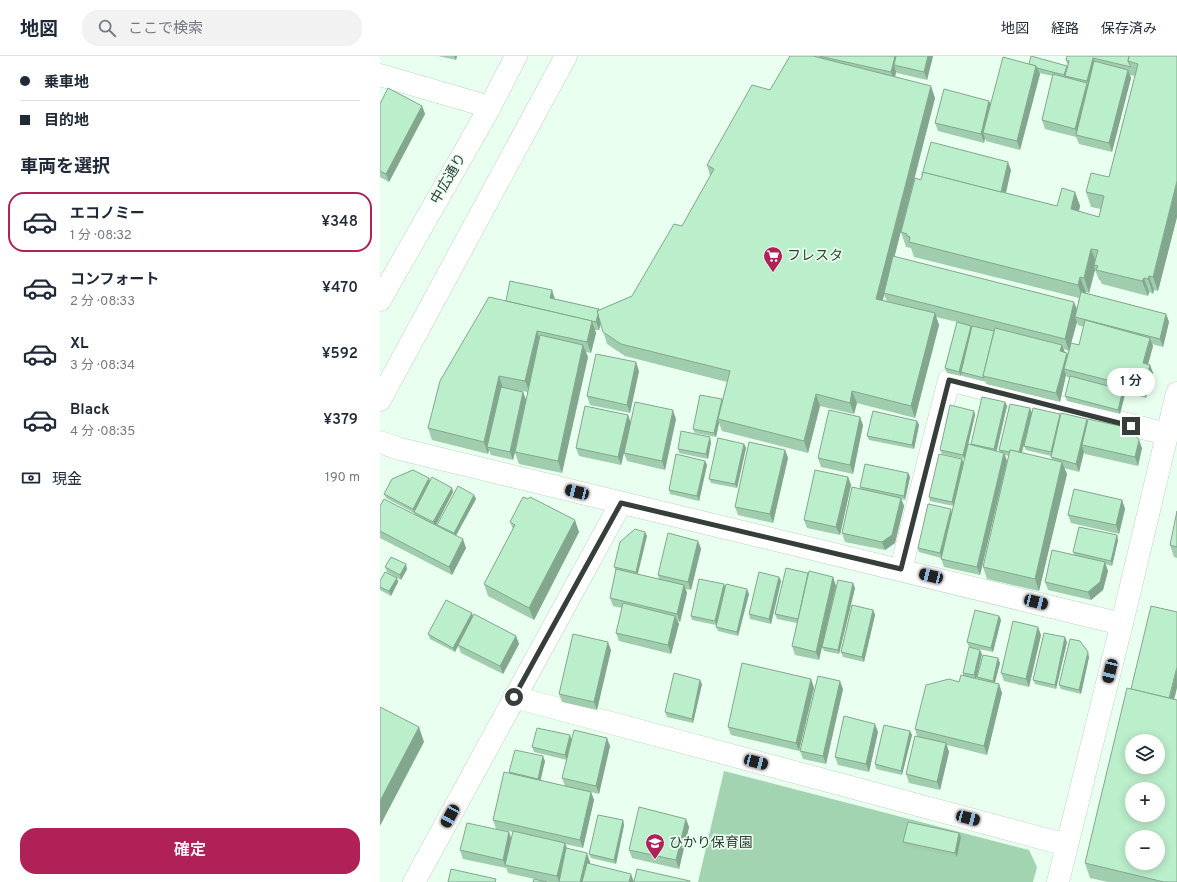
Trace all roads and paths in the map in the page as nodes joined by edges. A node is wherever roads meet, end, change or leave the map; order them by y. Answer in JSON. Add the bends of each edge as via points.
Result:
{"nodes":[{"id":1,"x":516,"y":56,"type":"edge"},
{"id":2,"x":566,"y":56,"type":"edge"},
{"id":3,"x":380,"y":74,"type":"edge"},
{"id":4,"x":490,"y":107,"type":"junction"},
{"id":5,"x":380,"y":300,"type":"edge"},
{"id":6,"x":1177,"y":393,"type":"edge"},
{"id":7,"x":380,"y":400,"type":"edge"},
{"id":8,"x":1167,"y":434,"type":"junction"},
{"id":9,"x":380,"y":442,"type":"edge"},
{"id":10,"x":621,"y":503,"type":"junction"},
{"id":11,"x":901,"y":569,"type":"junction"},
{"id":12,"x":1122,"y":624,"type":"junction"},
{"id":13,"x":514,"y":697,"type":"junction"},
{"id":14,"x":1067,"y":845,"type":"junction"},
{"id":15,"x":414,"y":882,"type":"edge"},
{"id":16,"x":1058,"y":882,"type":"edge"}],
"edges":[{"from":1,"to":4,"type":"street","name":"中広通り"},
{"from":2,"to":7,"type":"street"},
{"from":3,"to":4,"type":"street"},
{"from":4,"to":5,"type":"street","name":"中広通り"},
{"from":6,"to":8,"type":"street"},
{"from":8,"to":11,"type":"street","via":[[949,380]]},
{"from":8,"to":12,"type":"street"},
{"from":9,"to":10,"type":"street"},
{"from":10,"to":11,"type":"street"},
{"from":10,"to":13,"type":"street"},
{"from":11,"to":12,"type":"street"},
{"from":12,"to":14,"type":"street"},
{"from":13,"to":14,"type":"street"},
{"from":13,"to":15,"type":"street"},
{"from":14,"to":16,"type":"street"}]}
